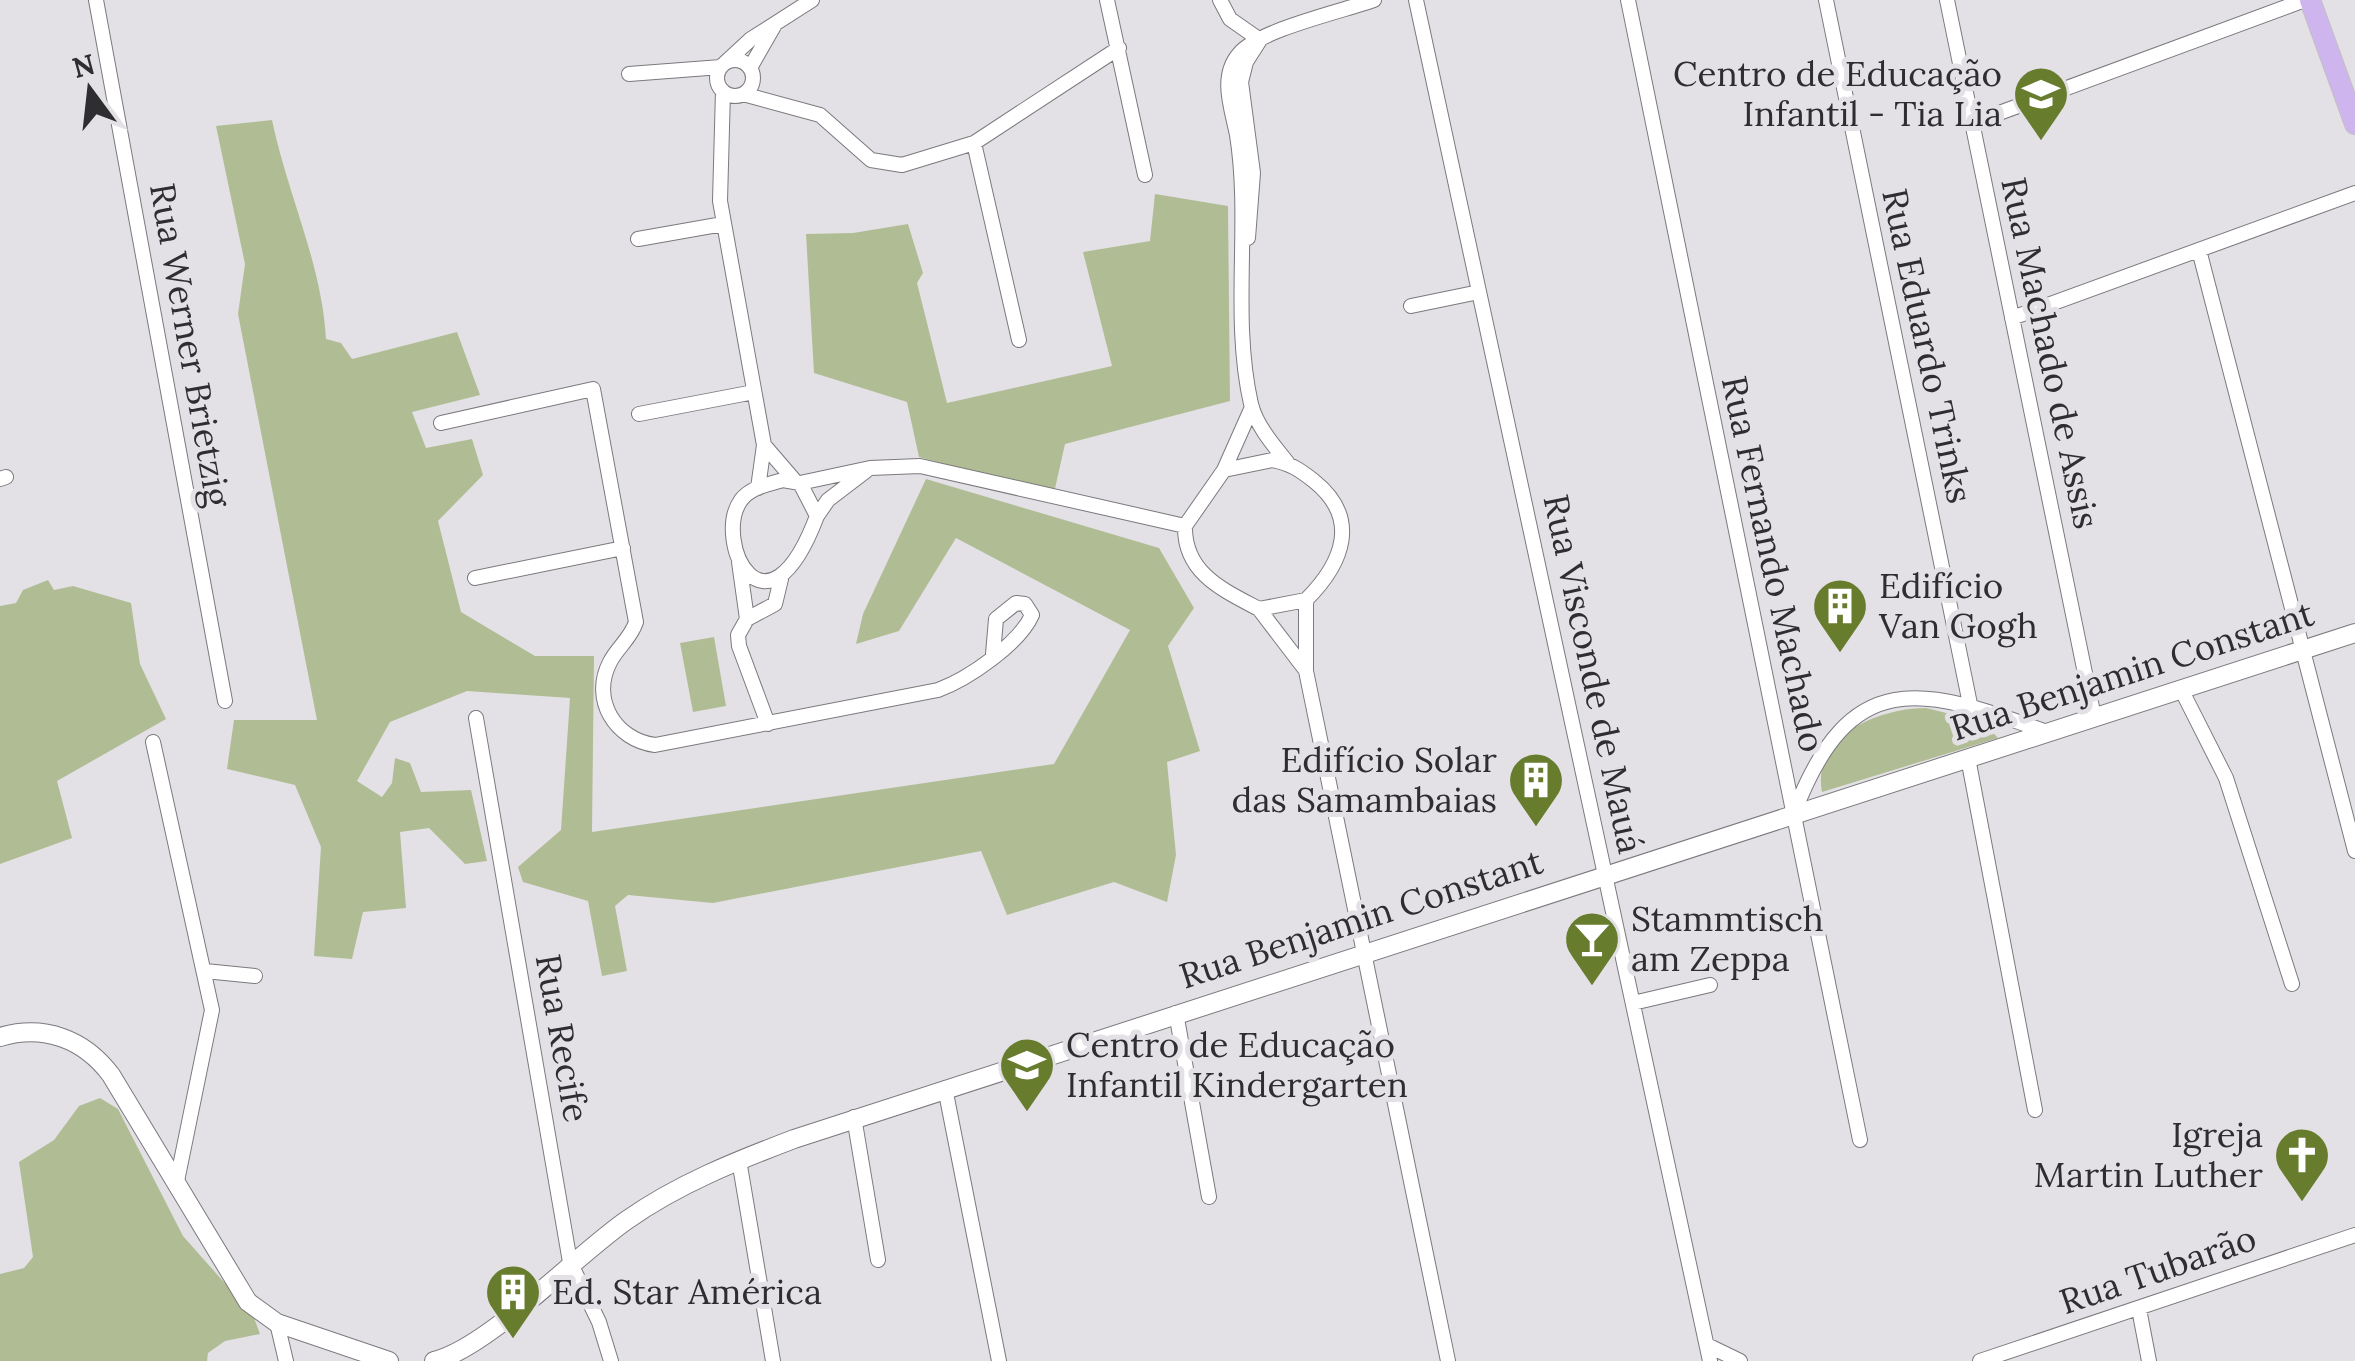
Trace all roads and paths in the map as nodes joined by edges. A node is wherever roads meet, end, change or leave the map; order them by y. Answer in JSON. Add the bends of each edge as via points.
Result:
{"nodes":[{"id":1,"x":96,"y":0,"type":"edge"},
{"id":2,"x":812,"y":0,"type":"edge"},
{"id":3,"x":1107,"y":0,"type":"edge"},
{"id":4,"x":1220,"y":0,"type":"edge"},
{"id":5,"x":1374,"y":0,"type":"edge"},
{"id":6,"x":1416,"y":0,"type":"edge"},
{"id":7,"x":1628,"y":0,"type":"edge"},
{"id":8,"x":1826,"y":0,"type":"edge"},
{"id":9,"x":1947,"y":0,"type":"edge"},
{"id":10,"x":2307,"y":0,"type":"edge"},
{"id":11,"x":775,"y":25,"type":"junction"},
{"id":12,"x":1260,"y":40,"type":"junction"},
{"id":13,"x":1119,"y":48,"type":"junction"},
{"id":14,"x":723,"y":65,"type":"junction"},
{"id":15,"x":675,"y":68,"type":"junction"},
{"id":16,"x":629,"y":74,"type":"dead end"},
{"id":17,"x":752,"y":74,"type":"junction"},
{"id":18,"x":731,"y":92,"type":"junction"},
{"id":19,"x":783,"y":103,"type":"junction"},
{"id":20,"x":1972,"y":123,"type":"junction"},
{"id":21,"x":2355,"y":124,"type":"edge"},
{"id":22,"x":974,"y":143,"type":"junction"},
{"id":23,"x":1145,"y":175,"type":"dead end"},
{"id":24,"x":2355,"y":193,"type":"edge"},
{"id":25,"x":723,"y":224,"type":"junction"},
{"id":26,"x":638,"y":239,"type":"dead end"},
{"id":27,"x":2198,"y":250,"type":"junction"},
{"id":28,"x":1480,"y":292,"type":"junction"},
{"id":29,"x":1411,"y":306,"type":"dead end"},
{"id":30,"x":2012,"y":318,"type":"junction"},
{"id":31,"x":1019,"y":340,"type":"dead end"},
{"id":32,"x":754,"y":392,"type":"junction"},
{"id":33,"x":1252,"y":408,"type":"junction"},
{"id":34,"x":639,"y":414,"type":"dead end"},
{"id":35,"x":441,"y":423,"type":"dead end"},
{"id":36,"x":764,"y":445,"type":"junction"},
{"id":37,"x":1287,"y":462,"type":"junction"},
{"id":38,"x":870,"y":468,"type":"junction"},
{"id":39,"x":1224,"y":470,"type":"junction"},
{"id":40,"x":797,"y":482,"type":"junction"},
{"id":41,"x":758,"y":488,"type":"junction"},
{"id":42,"x":817,"y":516,"type":"junction"},
{"id":43,"x":1185,"y":526,"type":"junction"},
{"id":44,"x":623,"y":548,"type":"junction"},
{"id":45,"x":739,"y":562,"type":"junction"},
{"id":46,"x":475,"y":578,"type":"dead end"},
{"id":47,"x":781,"y":579,"type":"junction"},
{"id":48,"x":1306,"y":600,"type":"junction"},
{"id":49,"x":1260,"y":610,"type":"junction"},
{"id":50,"x":746,"y":619,"type":"junction"},
{"id":51,"x":996,"y":619,"type":"junction"},
{"id":52,"x":1026,"y":628,"type":"junction"},
{"id":53,"x":2355,"y":633,"type":"edge"},
{"id":54,"x":2302,"y":650,"type":"junction"},
{"id":55,"x":993,"y":654,"type":"junction"},
{"id":56,"x":1306,"y":671,"type":"junction"},
{"id":57,"x":2182,"y":689,"type":"junction"},
{"id":58,"x":224,"y":701,"type":"dead end"},
{"id":59,"x":1970,"y":704,"type":"junction"},
{"id":60,"x":476,"y":718,"type":"dead end"},
{"id":61,"x":2094,"y":718,"type":"junction"},
{"id":62,"x":768,"y":724,"type":"junction"},
{"id":63,"x":2047,"y":732,"type":"junction"},
{"id":64,"x":153,"y":742,"type":"dead end"},
{"id":65,"x":1968,"y":758,"type":"junction"},
{"id":66,"x":1794,"y":814,"type":"junction"},
{"id":67,"x":2355,"y":851,"type":"edge"},
{"id":68,"x":1606,"y":875,"type":"junction"},
{"id":69,"x":1364,"y":953,"type":"junction"},
{"id":70,"x":204,"y":970,"type":"junction"},
{"id":71,"x":255,"y":976,"type":"dead end"},
{"id":72,"x":1710,"y":984,"type":"dead end"},
{"id":73,"x":2292,"y":984,"type":"dead end"},
{"id":74,"x":1633,"y":1003,"type":"junction"},
{"id":75,"x":1176,"y":1014,"type":"junction"},
{"id":76,"x":0,"y":1037,"type":"edge"},
{"id":77,"x":945,"y":1088,"type":"junction"},
{"id":78,"x":2035,"y":1110,"type":"dead end"},
{"id":79,"x":854,"y":1117,"type":"junction"},
{"id":80,"x":1860,"y":1140,"type":"dead end"},
{"id":81,"x":739,"y":1160,"type":"junction"},
{"id":82,"x":175,"y":1188,"type":"junction"},
{"id":83,"x":1209,"y":1197,"type":"dead end"},
{"id":84,"x":2355,"y":1235,"type":"edge"},
{"id":85,"x":878,"y":1260,"type":"dead end"},
{"id":86,"x":570,"y":1262,"type":"junction"},
{"id":87,"x":2139,"y":1308,"type":"junction"},
{"id":88,"x":277,"y":1323,"type":"junction"},
{"id":89,"x":1707,"y":1345,"type":"junction"},
{"id":90,"x":462,"y":1357,"type":"edge"},
{"id":91,"x":286,"y":1361,"type":"edge"},
{"id":92,"x":389,"y":1361,"type":"edge"},
{"id":93,"x":434,"y":1361,"type":"edge"},
{"id":94,"x":612,"y":1361,"type":"edge"},
{"id":95,"x":772,"y":1361,"type":"edge"},
{"id":96,"x":999,"y":1361,"type":"edge"},
{"id":97,"x":1448,"y":1361,"type":"edge"},
{"id":98,"x":1710,"y":1361,"type":"edge"},
{"id":99,"x":1740,"y":1361,"type":"edge"},
{"id":100,"x":1980,"y":1361,"type":"edge"},
{"id":101,"x":2148,"y":1361,"type":"edge"}],
"edges":[{"from":1,"to":58,"type":"street","name":"Rua Werner Brietzig"},
{"from":2,"to":11,"type":"street"},
{"from":3,"to":13,"type":"street"},
{"from":4,"to":12,"type":"street","via":[[1230,19]]},
{"from":5,"to":12,"type":"street"},
{"from":6,"to":28,"type":"street","name":"Rua Visconde de Mauá"},
{"from":7,"to":66,"type":"street","name":"Rua Fernando Machado"},
{"from":8,"to":59,"type":"street","name":"Rua Eduardo Trinks"},
{"from":9,"to":20,"type":"street","name":"Rua Machado de Assis"},
{"from":10,"to":20,"type":"street"},
{"from":10,"to":21,"type":"main road"},
{"from":11,"to":14,"type":"street"},
{"from":11,"to":17,"type":"street"},
{"from":12,"to":33,"type":"street","via":[[1236,56],[1228,83],[1239,158],[1242,322]]},
{"from":13,"to":22,"type":"street"},
{"from":13,"to":23,"type":"street"},
{"from":14,"to":15,"type":"street"},
{"from":14,"to":17,"type":"street","via":[[742,61]]},
{"from":14,"to":18,"type":"street","via":[[716,77]]},
{"from":15,"to":16,"type":"street"},
{"from":15,"to":18,"type":"street"},
{"from":17,"to":18,"type":"street"},
{"from":17,"to":19,"type":"street"},
{"from":18,"to":19,"type":"street"},
{"from":18,"to":25,"type":"street","via":[[718,178]]},
{"from":19,"to":22,"type":"street","via":[[820,115],[882,164],[924,161]]},
{"from":20,"to":30,"type":"street","name":"Rua Machado de Assis"},
{"from":22,"to":31,"type":"street"},
{"from":24,"to":27,"type":"street"},
{"from":25,"to":26,"type":"street"},
{"from":25,"to":32,"type":"street"},
{"from":27,"to":30,"type":"street"},
{"from":27,"to":54,"type":"street"},
{"from":28,"to":29,"type":"street"},
{"from":28,"to":68,"type":"street","name":"Rua Visconde de Mauá"},
{"from":30,"to":61,"type":"street","name":"Rua Machado de Assis"},
{"from":32,"to":34,"type":"street"},
{"from":32,"to":36,"type":"street"},
{"from":33,"to":37,"type":"street"},
{"from":33,"to":39,"type":"street"},
{"from":35,"to":44,"type":"street","via":[[593,389]]},
{"from":36,"to":40,"type":"street"},
{"from":36,"to":41,"type":"street"},
{"from":37,"to":39,"type":"street"},
{"from":37,"to":48,"type":"street","via":[[1328,492],[1344,523],[1338,552]]},
{"from":38,"to":40,"type":"street"},
{"from":38,"to":42,"type":"street"},
{"from":38,"to":43,"type":"street","via":[[920,466]]},
{"from":39,"to":43,"type":"street"},
{"from":40,"to":41,"type":"street"},
{"from":40,"to":42,"type":"street"},
{"from":41,"to":45,"type":"street","via":[[740,502],[734,520]]},
{"from":42,"to":47,"type":"street","via":[[806,546]]},
{"from":43,"to":49,"type":"street","via":[[1198,568]]},
{"from":44,"to":46,"type":"street"},
{"from":44,"to":62,"type":"street","via":[[636,622],[606,672],[612,723],[624,736],[654,745]]},
{"from":45,"to":47,"type":"street","via":[[765,582]]},
{"from":45,"to":50,"type":"street"},
{"from":47,"to":50,"type":"street","via":[[775,604]]},
{"from":48,"to":49,"type":"street"},
{"from":48,"to":56,"type":"street"},
{"from":49,"to":56,"type":"street"},
{"from":50,"to":62,"type":"street","via":[[739,646]]},
{"from":51,"to":52,"type":"street"},
{"from":51,"to":52,"type":"street","via":[[1016,603],[1025,604],[1032,615]]},
{"from":51,"to":55,"type":"street"},
{"from":52,"to":55,"type":"street"},
{"from":53,"to":54,"type":"main road","name":"Rua Benjamin Constant"},
{"from":54,"to":57,"type":"main road","name":"Rua Benjamin Constant"},
{"from":54,"to":67,"type":"street"},
{"from":55,"to":62,"type":"street","via":[[973,674],[938,690]]},
{"from":56,"to":69,"type":"street"},
{"from":57,"to":61,"type":"main road","name":"Rua Benjamin Constant"},
{"from":57,"to":73,"type":"street","via":[[2226,778]]},
{"from":59,"to":63,"type":"street"},
{"from":59,"to":66,"type":"street","via":[[1902,699],[1862,713],[1822,749]]},
{"from":60,"to":86,"type":"street","name":"Rua Recife"},
{"from":61,"to":63,"type":"main road","name":"Rua Benjamin Constant"},
{"from":63,"to":65,"type":"main road","name":"Rua Benjamin Constant"},
{"from":64,"to":70,"type":"street"},
{"from":65,"to":66,"type":"main road","name":"Rua Benjamin Constant"},
{"from":65,"to":78,"type":"street"},
{"from":66,"to":68,"type":"main road","name":"Rua Benjamin Constant"},
{"from":66,"to":80,"type":"street","name":"Rua Fernando Machado"},
{"from":68,"to":69,"type":"main road","name":"Rua Benjamin Constant"},
{"from":68,"to":74,"type":"street","name":"Rua Visconde de Mauá"},
{"from":69,"to":75,"type":"main road","name":"Rua Benjamin Constant"},
{"from":69,"to":97,"type":"street"},
{"from":70,"to":71,"type":"street"},
{"from":70,"to":82,"type":"street","via":[[212,1024]]},
{"from":72,"to":74,"type":"street"},
{"from":74,"to":89,"type":"street","name":"Rua Visconde de Mauá"},
{"from":75,"to":77,"type":"main road","name":"Rua Benjamin Constant"},
{"from":75,"to":83,"type":"street"},
{"from":76,"to":82,"type":"main road","via":[[38,1032],[87,1049],[111,1076]]},
{"from":77,"to":79,"type":"main road","name":"Rua Benjamin Constant"},
{"from":77,"to":96,"type":"street"},
{"from":79,"to":81,"type":"main road","name":"Rua Benjamin Constant"},
{"from":79,"to":85,"type":"street"},
{"from":81,"to":86,"type":"main road","name":"Rua Benjamin Constant","via":[[655,1202]]},
{"from":81,"to":95,"type":"street"},
{"from":82,"to":88,"type":"main road","via":[[248,1302]]},
{"from":84,"to":87,"type":"street","name":"Rua Tubarão"},
{"from":86,"to":90,"type":"main road","name":"Rua Benjamin Constant"},
{"from":86,"to":94,"type":"street","name":"Rua Recife"},
{"from":87,"to":100,"type":"street","name":"Rua Tubarão"},
{"from":87,"to":101,"type":"street"},
{"from":88,"to":91,"type":"street"},
{"from":88,"to":92,"type":"main road"},
{"from":89,"to":98,"type":"street","name":"Rua Visconde de Mauá"},
{"from":89,"to":99,"type":"street"},
{"from":90,"to":93,"type":"main road","name":"Rua Benjamin Constant"}]}
